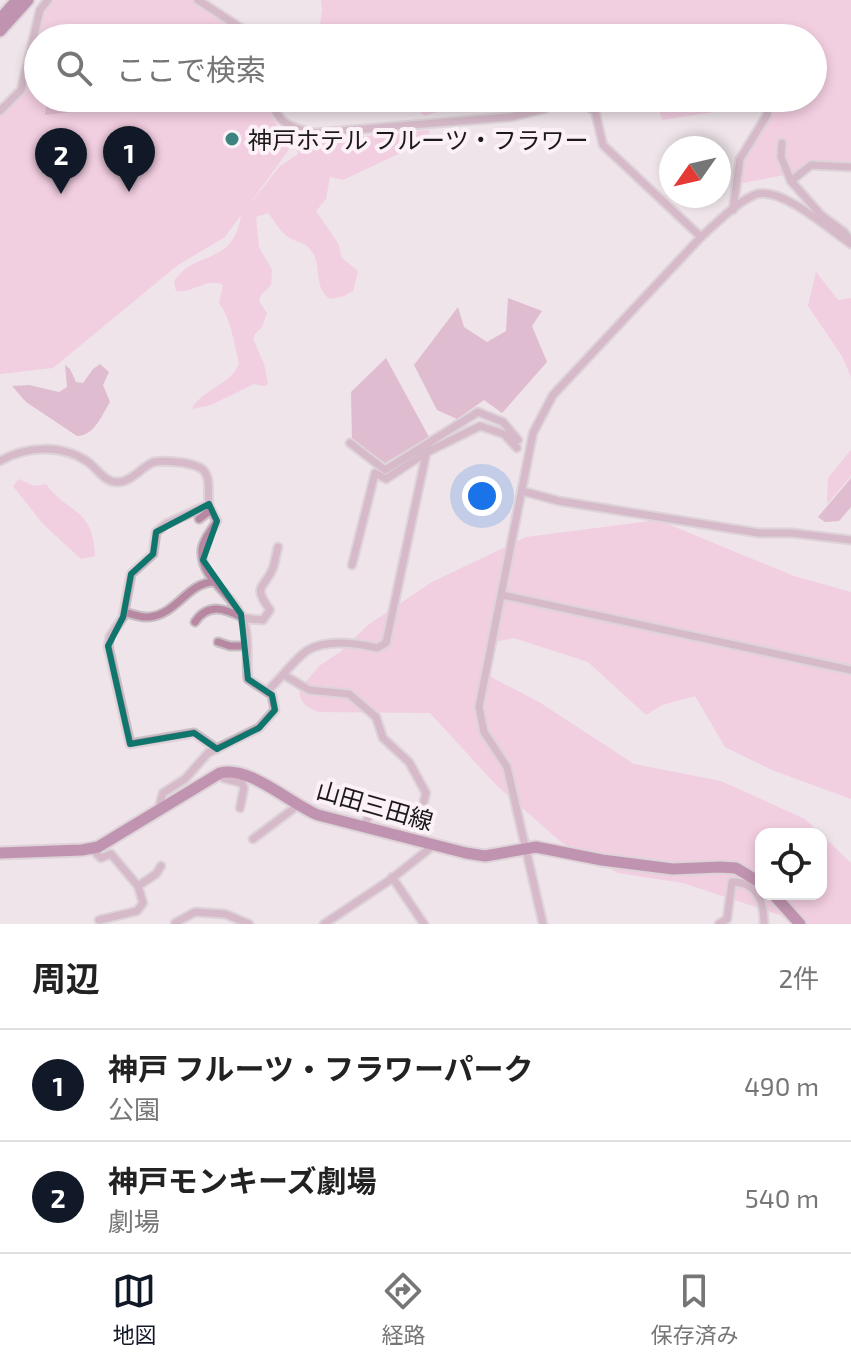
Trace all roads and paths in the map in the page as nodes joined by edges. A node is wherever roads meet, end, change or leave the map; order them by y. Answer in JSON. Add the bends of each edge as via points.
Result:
{"nodes":[{"id":1,"x":17,"y":0,"type":"edge"},
{"id":2,"x":28,"y":0,"type":"edge"},
{"id":3,"x":48,"y":0,"type":"edge"},
{"id":4,"x":198,"y":0,"type":"edge"},
{"id":5,"x":0,"y":19,"type":"edge"},
{"id":6,"x":37,"y":24,"type":"edge"},
{"id":7,"x":235,"y":24,"type":"edge"},
{"id":8,"x":0,"y":31,"type":"edge"},
{"id":9,"x":24,"y":77,"type":"edge"},
{"id":10,"x":0,"y":111,"type":"edge"},
{"id":11,"x":275,"y":112,"type":"edge"},
{"id":12,"x":532,"y":112,"type":"edge"},
{"id":13,"x":595,"y":112,"type":"edge"},
{"id":14,"x":767,"y":112,"type":"edge"},
{"id":15,"x":782,"y":143,"type":"dead end"},
{"id":16,"x":851,"y":167,"type":"edge"},
{"id":17,"x":791,"y":181,"type":"junction"},
{"id":18,"x":733,"y":210,"type":"junction"},
{"id":19,"x":701,"y":237,"type":"junction"},
{"id":20,"x":851,"y":243,"type":"edge"},
{"id":21,"x":478,"y":412,"type":"junction"},
{"id":22,"x":504,"y":415,"type":"dead end"},
{"id":23,"x":350,"y":443,"type":"dead end"},
{"id":24,"x":427,"y":448,"type":"junction"},
{"id":25,"x":0,"y":461,"type":"edge"},
{"id":26,"x":522,"y":491,"type":"junction"},
{"id":27,"x":210,"y":507,"type":"junction"},
{"id":28,"x":199,"y":519,"type":"dead end"},
{"id":29,"x":851,"y":540,"type":"edge"},
{"id":30,"x":278,"y":547,"type":"dead end"},
{"id":31,"x":352,"y":565,"type":"dead end"},
{"id":32,"x":214,"y":582,"type":"junction"},
{"id":33,"x":502,"y":595,"type":"junction"},
{"id":34,"x":124,"y":612,"type":"junction"},
{"id":35,"x":242,"y":617,"type":"junction"},
{"id":36,"x":195,"y":622,"type":"dead end"},
{"id":37,"x":218,"y":642,"type":"dead end"},
{"id":38,"x":247,"y":646,"type":"junction"},
{"id":39,"x":851,"y":670,"type":"edge"},
{"id":40,"x":284,"y":675,"type":"junction"},
{"id":41,"x":267,"y":691,"type":"junction"},
{"id":42,"x":217,"y":749,"type":"junction"},
{"id":43,"x":220,"y":773,"type":"junction"},
{"id":44,"x":424,"y":801,"type":"dead end"},
{"id":45,"x":297,"y":806,"type":"junction"},
{"id":46,"x":374,"y":807,"type":"dead end"},
{"id":47,"x":159,"y":808,"type":"junction"},
{"id":48,"x":240,"y":808,"type":"dead end"},
{"id":49,"x":363,"y":827,"type":"junction"},
{"id":50,"x":253,"y":839,"type":"dead end"},
{"id":51,"x":434,"y":845,"type":"junction"},
{"id":52,"x":526,"y":847,"type":"junction"},
{"id":53,"x":92,"y":849,"type":"junction"},
{"id":54,"x":0,"y":853,"type":"edge"},
{"id":55,"x":161,"y":866,"type":"dead end"},
{"id":56,"x":392,"y":877,"type":"junction"},
{"id":57,"x":755,"y":879,"type":"edge"},
{"id":58,"x":138,"y":886,"type":"junction"},
{"id":59,"x":778,"y":900,"type":"edge"},
{"id":60,"x":99,"y":920,"type":"dead end"},
{"id":61,"x":175,"y":923,"type":"edge"},
{"id":62,"x":249,"y":924,"type":"edge"},
{"id":63,"x":324,"y":924,"type":"edge"},
{"id":64,"x":424,"y":924,"type":"edge"},
{"id":65,"x":544,"y":924,"type":"edge"},
{"id":66,"x":719,"y":924,"type":"edge"},
{"id":67,"x":764,"y":924,"type":"edge"},
{"id":68,"x":800,"y":924,"type":"edge"}],
"edges":[{"from":1,"to":5,"type":"main road"},
{"from":2,"to":8,"type":"main road"},
{"from":3,"to":6,"type":"street"},
{"from":4,"to":7,"type":"street"},
{"from":9,"to":10,"type":"street","via":[[21,90]]},
{"from":11,"to":12,"type":"street","via":[[291,129],[315,133]]},
{"from":13,"to":19,"type":"street","via":[[603,145]]},
{"from":14,"to":18,"type":"street","via":[[740,159]]},
{"from":15,"to":17,"type":"street","via":[[781,157]]},
{"from":16,"to":17,"type":"street","via":[[811,165]]},
{"from":17,"to":20,"type":"street"},
{"from":18,"to":19,"type":"street"},
{"from":18,"to":20,"type":"street","via":[[755,195],[777,195]]},
{"from":19,"to":26,"type":"street","via":[[553,395],[533,433]]},
{"from":21,"to":22,"type":"street"},
{"from":21,"to":24,"type":"street"},
{"from":21,"to":24,"type":"street","via":[[503,422],[518,444],[480,426]]},
{"from":23,"to":24,"type":"street","via":[[385,470]]},
{"from":24,"to":31,"type":"street","via":[[386,479],[375,473]]},
{"from":24,"to":40,"type":"street","via":[[386,643],[377,648],[334,643],[309,650]]},
{"from":25,"to":27,"type":"street","via":[[29,449],[51,450],[77,456],[117,482],[153,463],[193,465],[206,474]]},
{"from":26,"to":29,"type":"street","via":[[744,531]]},
{"from":26,"to":33,"type":"street"},
{"from":27,"to":28,"type":"street"},
{"from":27,"to":32,"type":"street","via":[[217,521],[202,547]]},
{"from":27,"to":34,"type":"street","via":[[156,532],[153,554],[131,574]]},
{"from":30,"to":35,"type":"street","via":[[273,570],[260,589],[270,610],[263,620]]},
{"from":32,"to":34,"type":"street","via":[[194,588],[151,618]]},
{"from":32,"to":35,"type":"street"},
{"from":33,"to":39,"type":"street"},
{"from":33,"to":52,"type":"street","via":[[479,707],[484,732],[507,767]]},
{"from":34,"to":42,"type":"street","via":[[108,646],[130,744],[194,733]]},
{"from":35,"to":36,"type":"street","via":[[210,609]]},
{"from":35,"to":38,"type":"street"},
{"from":37,"to":38,"type":"street"},
{"from":38,"to":41,"type":"street","via":[[248,679]]},
{"from":40,"to":41,"type":"street"},
{"from":40,"to":44,"type":"street","via":[[309,690],[349,694],[376,717],[383,738],[409,762],[426,793]]},
{"from":41,"to":42,"type":"street","via":[[275,710],[268,719]]},
{"from":42,"to":47,"type":"street","via":[[163,793]]},
{"from":43,"to":45,"type":"main road","name":"山田三田線","via":[[244,773]]},
{"from":43,"to":47,"type":"main road"},
{"from":43,"to":48,"type":"street","via":[[242,783]]},
{"from":45,"to":49,"type":"main road","name":"山田三田線"},
{"from":45,"to":50,"type":"street"},
{"from":46,"to":49,"type":"street"},
{"from":47,"to":53,"type":"main road"},
{"from":49,"to":51,"type":"main road","name":"山田三田線"},
{"from":51,"to":52,"type":"main road","name":"山田三田線","via":[[485,856]]},
{"from":51,"to":56,"type":"street"},
{"from":52,"to":57,"type":"main road","name":"山田三田線","via":[[673,869],[736,868]]},
{"from":52,"to":65,"type":"street"},
{"from":53,"to":54,"type":"main road"},
{"from":53,"to":58,"type":"street","via":[[101,858],[111,854]]},
{"from":55,"to":58,"type":"street"},
{"from":56,"to":63,"type":"street"},
{"from":56,"to":64,"type":"street"},
{"from":58,"to":60,"type":"street","via":[[143,903],[137,911]]},
{"from":59,"to":68,"type":"main road"},
{"from":61,"to":62,"type":"street","via":[[195,912],[225,914]]},
{"from":66,"to":67,"type":"street","via":[[727,919],[732,882],[759,894]]}]}
